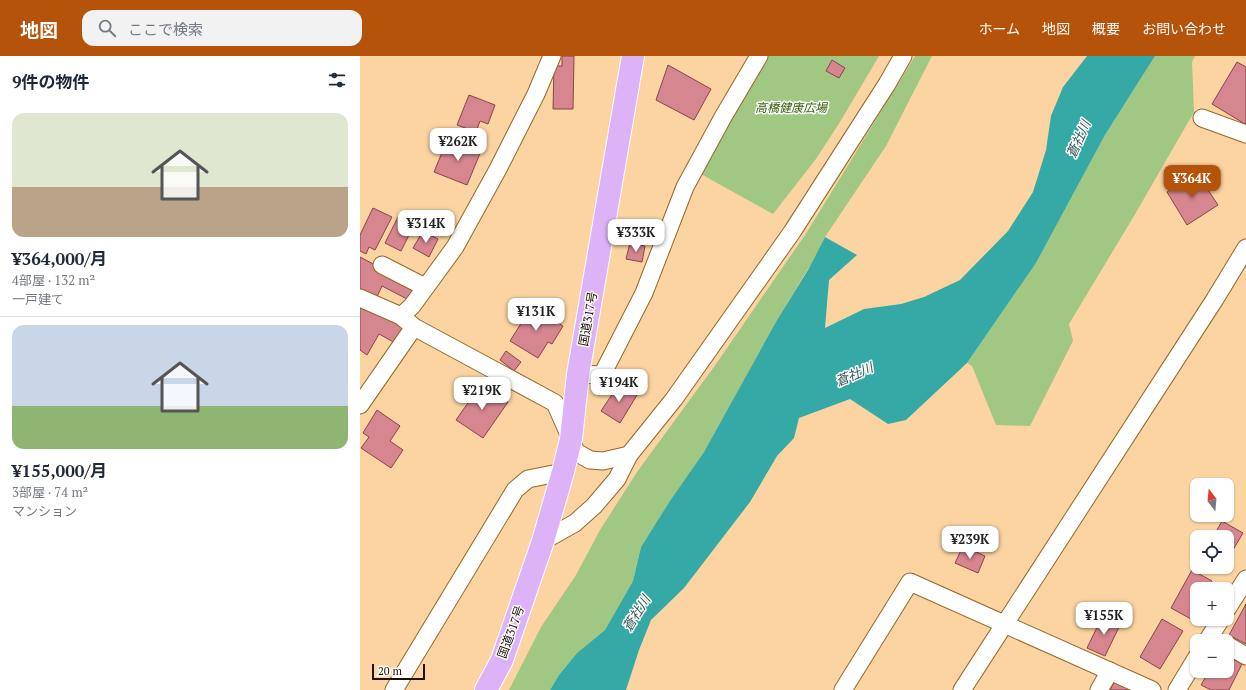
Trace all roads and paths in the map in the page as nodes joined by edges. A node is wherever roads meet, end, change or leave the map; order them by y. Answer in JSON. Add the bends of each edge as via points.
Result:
{"nodes":[{"id":1,"x":552,"y":56,"type":"edge"},
{"id":2,"x":633,"y":56,"type":"edge"},
{"id":3,"x":759,"y":56,"type":"edge"},
{"id":4,"x":903,"y":56,"type":"edge"},
{"id":5,"x":1202,"y":118,"type":"dead end"},
{"id":6,"x":1246,"y":134,"type":"edge"},
{"id":7,"x":1246,"y":248,"type":"edge"},
{"id":8,"x":382,"y":265,"type":"dead end"},
{"id":9,"x":425,"y":287,"type":"junction"},
{"id":10,"x":360,"y":298,"type":"edge"},
{"id":11,"x":401,"y":316,"type":"junction"},
{"id":12,"x":414,"y":327,"type":"junction"},
{"id":13,"x":578,"y":374,"type":"junction"},
{"id":14,"x":360,"y":405,"type":"edge"},
{"id":15,"x":571,"y":439,"type":"junction"},
{"id":16,"x":629,"y":454,"type":"junction"},
{"id":17,"x":563,"y":472,"type":"junction"},
{"id":18,"x":542,"y":541,"type":"junction"},
{"id":19,"x":1244,"y":587,"type":"edge"},
{"id":20,"x":1234,"y":600,"type":"edge"},
{"id":21,"x":1004,"y":624,"type":"junction"},
{"id":22,"x":1234,"y":649,"type":"edge"},
{"id":23,"x":1246,"y":656,"type":"edge"},
{"id":24,"x":1190,"y":668,"type":"edge"},
{"id":25,"x":1110,"y":671,"type":"junction"},
{"id":26,"x":394,"y":690,"type":"edge"},
{"id":27,"x":486,"y":690,"type":"edge"},
{"id":28,"x":843,"y":690,"type":"edge"},
{"id":29,"x":962,"y":690,"type":"edge"},
{"id":30,"x":1099,"y":690,"type":"edge"},
{"id":31,"x":1152,"y":690,"type":"edge"},
{"id":32,"x":1176,"y":690,"type":"edge"}],
"edges":[{"from":1,"to":9,"type":"street","via":[[498,169],[455,247]]},
{"from":2,"to":13,"type":"highway","name":"国道317号"},
{"from":3,"to":13,"type":"street","via":[[685,187],[644,293],[602,375]]},
{"from":4,"to":16,"type":"street","via":[[792,232],[674,399]]},
{"from":5,"to":6,"type":"street"},
{"from":7,"to":21,"type":"street"},
{"from":8,"to":9,"type":"street"},
{"from":9,"to":11,"type":"street","via":[[412,306]]},
{"from":10,"to":11,"type":"street"},
{"from":11,"to":12,"type":"street"},
{"from":12,"to":14,"type":"street"},
{"from":12,"to":15,"type":"street","via":[[555,403]]},
{"from":13,"to":15,"type":"highway","name":"国道317号"},
{"from":15,"to":16,"type":"street","via":[[576,452],[590,460],[603,461]]},
{"from":15,"to":17,"type":"highway","name":"国道317号"},
{"from":16,"to":18,"type":"street","via":[[617,479],[594,506],[575,523]]},
{"from":17,"to":18,"type":"highway","name":"国道317号"},
{"from":17,"to":26,"type":"street","via":[[528,479],[515,490]]},
{"from":18,"to":27,"type":"highway","name":"国道317号","via":[[502,660]]},
{"from":19,"to":20,"type":"street"},
{"from":21,"to":25,"type":"street"},
{"from":21,"to":28,"type":"street","via":[[910,582]]},
{"from":21,"to":29,"type":"street"},
{"from":22,"to":23,"type":"street"},
{"from":24,"to":32,"type":"street"},
{"from":25,"to":30,"type":"street"},
{"from":25,"to":31,"type":"street"}]}
